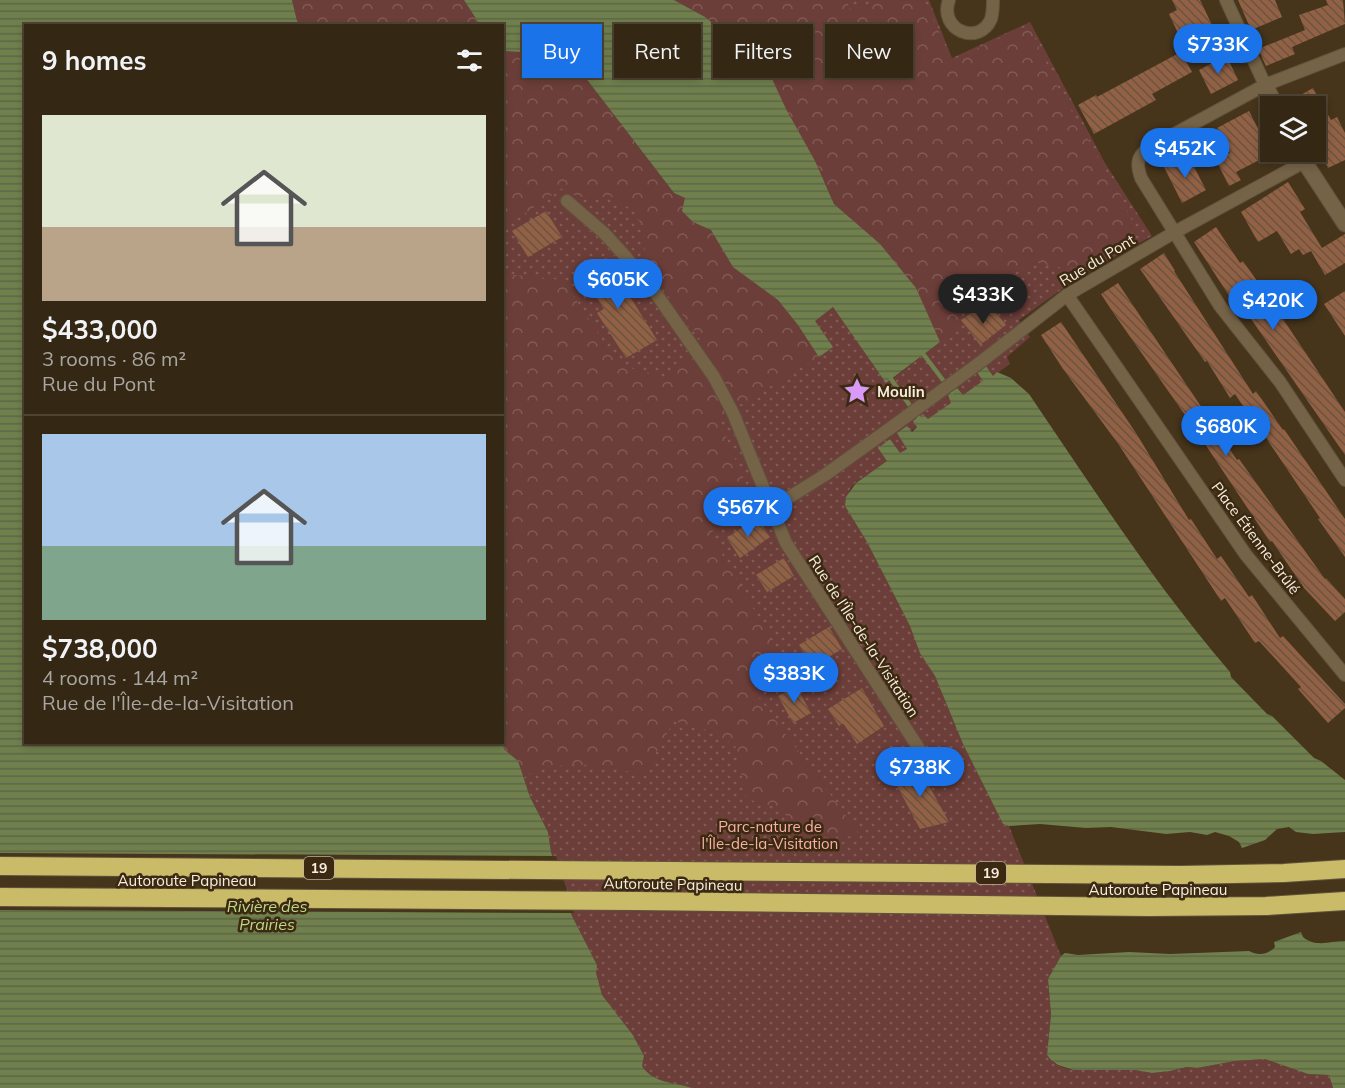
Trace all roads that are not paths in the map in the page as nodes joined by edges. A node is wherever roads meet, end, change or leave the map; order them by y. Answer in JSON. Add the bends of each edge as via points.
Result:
{"nodes":[{"id":1,"x":949,"y":0,"type":"edge"},
{"id":2,"x":993,"y":0,"type":"edge"},
{"id":3,"x":1226,"y":0,"type":"edge"},
{"id":4,"x":1345,"y":54,"type":"edge"},
{"id":5,"x":1265,"y":85,"type":"junction"},
{"id":6,"x":1271,"y":96,"type":"edge"},
{"id":7,"x":1293,"y":162,"type":"edge"},
{"id":8,"x":1304,"y":162,"type":"edge"},
{"id":9,"x":567,"y":201,"type":"dead end"},
{"id":10,"x":1345,"y":224,"type":"edge"},
{"id":11,"x":1175,"y":232,"type":"junction"},
{"id":12,"x":1067,"y":295,"type":"junction"},
{"id":13,"x":1345,"y":480,"type":"edge"},
{"id":14,"x":772,"y":508,"type":"junction"},
{"id":15,"x":1345,"y":675,"type":"edge"},
{"id":16,"x":925,"y":758,"type":"dead end"},
{"id":17,"x":0,"y":866,"type":"edge"},
{"id":18,"x":1345,"y":869,"type":"edge"},
{"id":19,"x":0,"y":897,"type":"edge"},
{"id":20,"x":1345,"y":902,"type":"edge"}],
"edges":[{"from":1,"to":2,"type":"street","via":[[950,21],[960,31],[969,33],[990,22]]},
{"from":3,"to":5,"type":"street"},
{"from":4,"to":5,"type":"street"},
{"from":5,"to":6,"type":"street"},
{"from":5,"to":11,"type":"street","via":[[1141,154],[1137,167]]},
{"from":7,"to":11,"type":"street","name":"Rue du Pont"},
{"from":8,"to":10,"type":"street"},
{"from":9,"to":14,"type":"street","name":"Rue de l'Île-de-la-Visitation","via":[[625,256],[698,352],[734,414]]},
{"from":11,"to":12,"type":"street","name":"Rue du Pont"},
{"from":11,"to":13,"type":"street","via":[[1220,306],[1280,382]]},
{"from":12,"to":14,"type":"street","name":"Rue du Pont","via":[[871,442]]},
{"from":12,"to":15,"type":"street","name":"Place Étienne-Brûlé","via":[[1246,555]]},
{"from":14,"to":16,"type":"street","name":"Rue de l'Île-de-la-Visitation","via":[[786,543]]},
{"from":17,"to":18,"type":"highway","name":"Autoroute Papineau","number":"19","via":[[1180,875]]},
{"from":19,"to":20,"type":"highway","name":"Autoroute Papineau","number":"19","via":[[1149,908]]}]}
